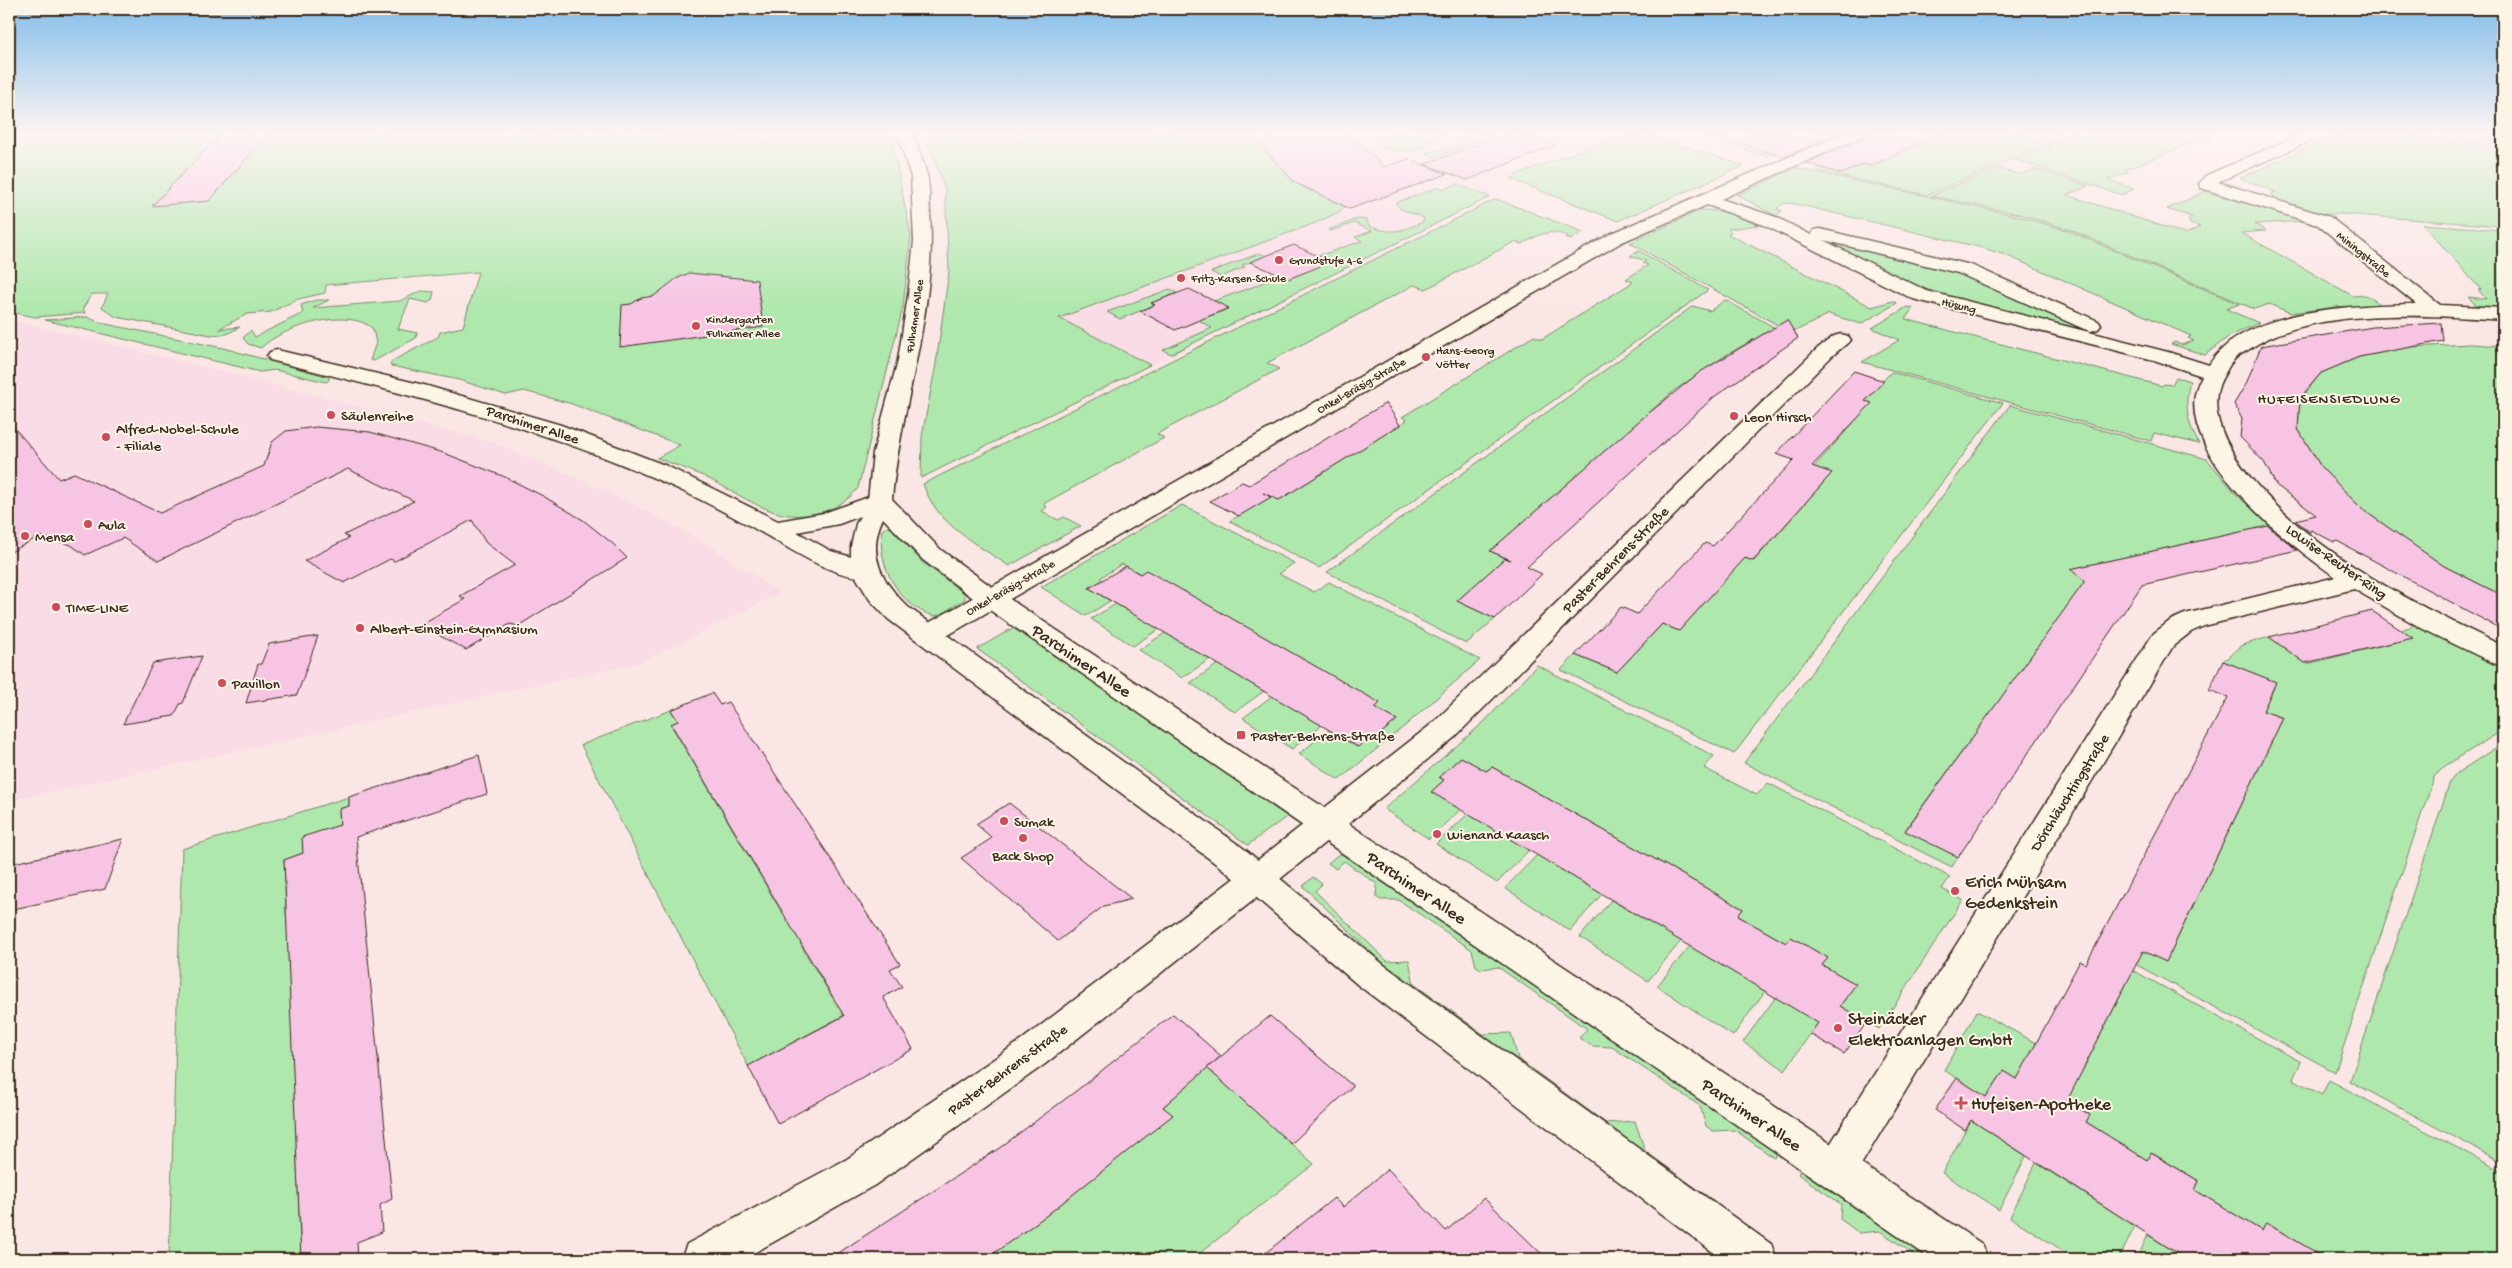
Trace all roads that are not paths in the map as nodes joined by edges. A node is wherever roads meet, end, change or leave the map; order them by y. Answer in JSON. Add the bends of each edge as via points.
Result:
{"nodes":[{"id":1,"x":920,"y":191,"type":"edge"},
{"id":2,"x":1724,"y":191,"type":"edge"},
{"id":3,"x":2229,"y":191,"type":"edge"},
{"id":4,"x":1706,"y":199,"type":"junction"},
{"id":5,"x":1770,"y":222,"type":"junction"},
{"id":6,"x":2435,"y":310,"type":"junction"},
{"id":7,"x":2503,"y":314,"type":"edge"},
{"id":8,"x":1841,"y":340,"type":"dead end"},
{"id":9,"x":277,"y":356,"type":"dead end"},
{"id":10,"x":2161,"y":356,"type":"junction"},
{"id":11,"x":2213,"y":373,"type":"junction"},
{"id":12,"x":880,"y":500,"type":"junction"},
{"id":13,"x":774,"y":529,"type":"junction"},
{"id":14,"x":866,"y":570,"type":"junction"},
{"id":15,"x":2358,"y":580,"type":"junction"},
{"id":16,"x":990,"y":598,"type":"junction"},
{"id":17,"x":928,"y":635,"type":"junction"},
{"id":18,"x":2503,"y":657,"type":"edge"},
{"id":19,"x":1326,"y":825,"type":"junction"},
{"id":20,"x":1258,"y":879,"type":"junction"},
{"id":21,"x":1836,"y":1170,"type":"junction"},
{"id":22,"x":702,"y":1259,"type":"edge"},
{"id":23,"x":1756,"y":1259,"type":"edge"},
{"id":24,"x":1967,"y":1259,"type":"edge"}],
"edges":[{"from":1,"to":12,"type":"street","name":"Fulhamer Allee","via":[[923,240],[918,295],[908,360],[885,453]]},
{"from":2,"to":4,"type":"street","name":"Onkel-Bräsig-Straße"},
{"from":3,"to":6,"type":"street","name":"Miningstraße","via":[[2324,222]]},
{"from":4,"to":5,"type":"street","name":"Hüsung"},
{"from":4,"to":16,"type":"street","name":"Onkel-Bräsig-Straße","via":[[1616,238]]},
{"from":5,"to":10,"type":"street","name":"Hüsung","via":[[1964,269]]},
{"from":5,"to":10,"type":"street","name":"Hüsung","via":[[1920,295]]},
{"from":6,"to":7,"type":"street","name":"Lowise-Reuter-Ring"},
{"from":6,"to":11,"type":"street","name":"Lowise-Reuter-Ring","via":[[2356,312],[2284,325],[2236,347]]},
{"from":8,"to":19,"type":"street","name":"Paster-Behrens-Straße","via":[[1825,352],[1444,730]]},
{"from":9,"to":13,"type":"street","name":"Parchimer Allee","via":[[522,418],[645,465]]},
{"from":10,"to":11,"type":"street","name":"Hüsung"},
{"from":11,"to":15,"type":"street","name":"Lowise-Reuter-Ring","via":[[2205,410],[2225,460],[2243,484],[2283,523]]},
{"from":12,"to":13,"type":"street","via":[[830,519]]},
{"from":12,"to":14,"type":"street","via":[[865,534]]},
{"from":12,"to":16,"type":"street","name":"Parchimer Allee","via":[[932,555]]},
{"from":13,"to":14,"type":"street","name":"Parchimer Allee","via":[[815,554]]},
{"from":14,"to":17,"type":"street","via":[[890,606]]},
{"from":15,"to":18,"type":"street","name":"Lowise-Reuter-Ring"},
{"from":15,"to":21,"type":"street","name":"Dörchläuchtingstraße","via":[[2195,620],[2163,640]]},
{"from":16,"to":17,"type":"street","name":"Onkel-Bräsig-Straße"},
{"from":16,"to":19,"type":"street","name":"Parchimer Allee"},
{"from":17,"to":20,"type":"street"},
{"from":19,"to":20,"type":"street","name":"Paster-Behrens-Straße"},
{"from":19,"to":21,"type":"street","name":"Parchimer Allee"},
{"from":20,"to":22,"type":"street","name":"Paster-Behrens-Straße","via":[[1032,1053],[861,1172]]},
{"from":20,"to":23,"type":"street","via":[[1371,975]]},
{"from":21,"to":24,"type":"street","name":"Parchimer Allee"}]}
